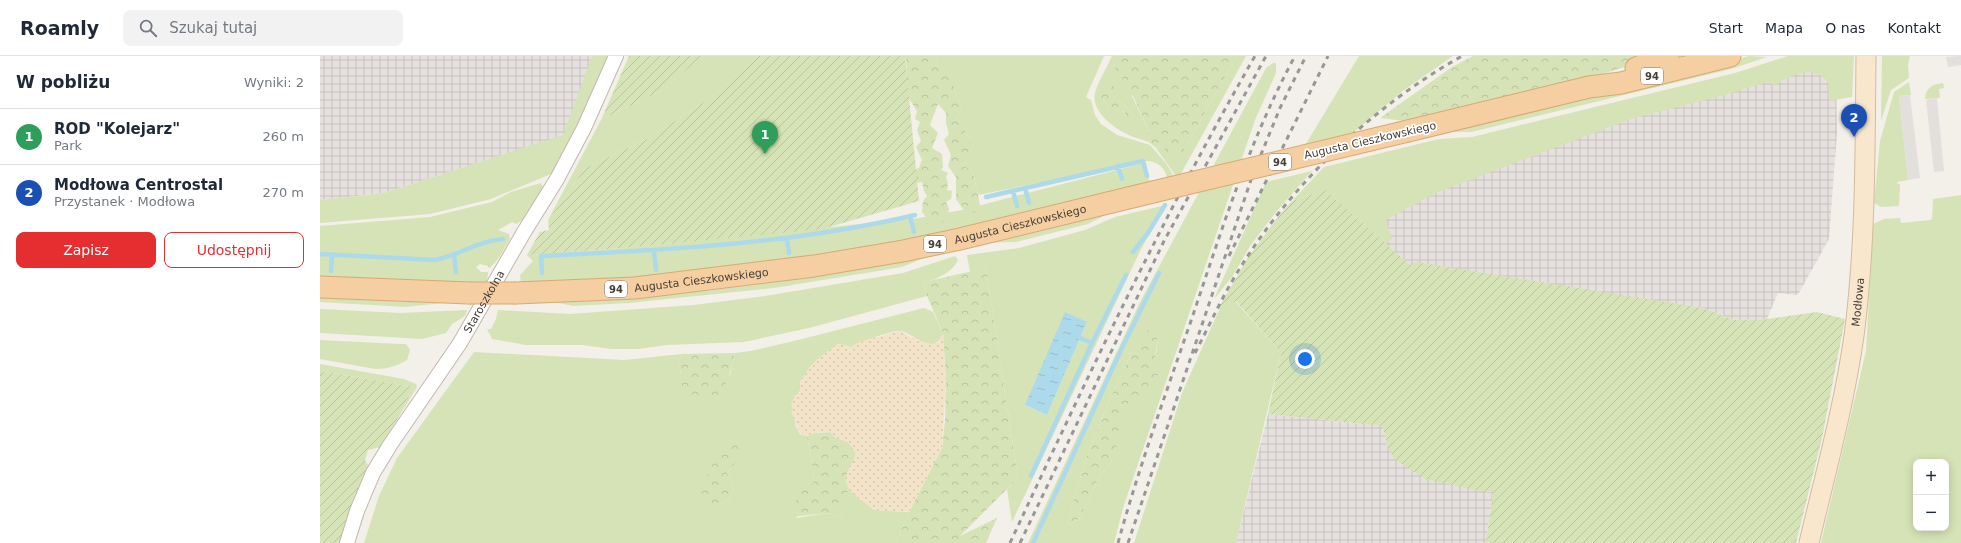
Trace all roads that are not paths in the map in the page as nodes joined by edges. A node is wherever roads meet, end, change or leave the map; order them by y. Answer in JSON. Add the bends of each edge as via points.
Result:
{"nodes":[{"id":1,"x":616,"y":56,"type":"edge"},
{"id":2,"x":1668,"y":56,"type":"edge"},
{"id":3,"x":1730,"y":56,"type":"edge"},
{"id":4,"x":1866,"y":56,"type":"edge"},
{"id":5,"x":1589,"y":87,"type":"junction"},
{"id":6,"x":320,"y":287,"type":"edge"},
{"id":7,"x":347,"y":543,"type":"edge"},
{"id":8,"x":1809,"y":543,"type":"edge"}],
"edges":[{"from":1,"to":7,"type":"street","name":"Staroszkolna","via":[[584,128],[557,179],[460,343],[373,473]]},
{"from":2,"to":5,"type":"main road","name":"Augusta Cieszkowskiego","number":"94"},
{"from":3,"to":5,"type":"main road","name":"Augusta Cieszkowskiego","number":"94","via":[[1621,83]]},
{"from":4,"to":8,"type":"street","name":"Modłowa","via":[[1861,257],[1854,337]]},
{"from":5,"to":6,"type":"main road","name":"Augusta Cieszkowskiego","number":"94","bridge":true,"via":[[953,240],[814,266],[635,288],[469,293]]}]}
